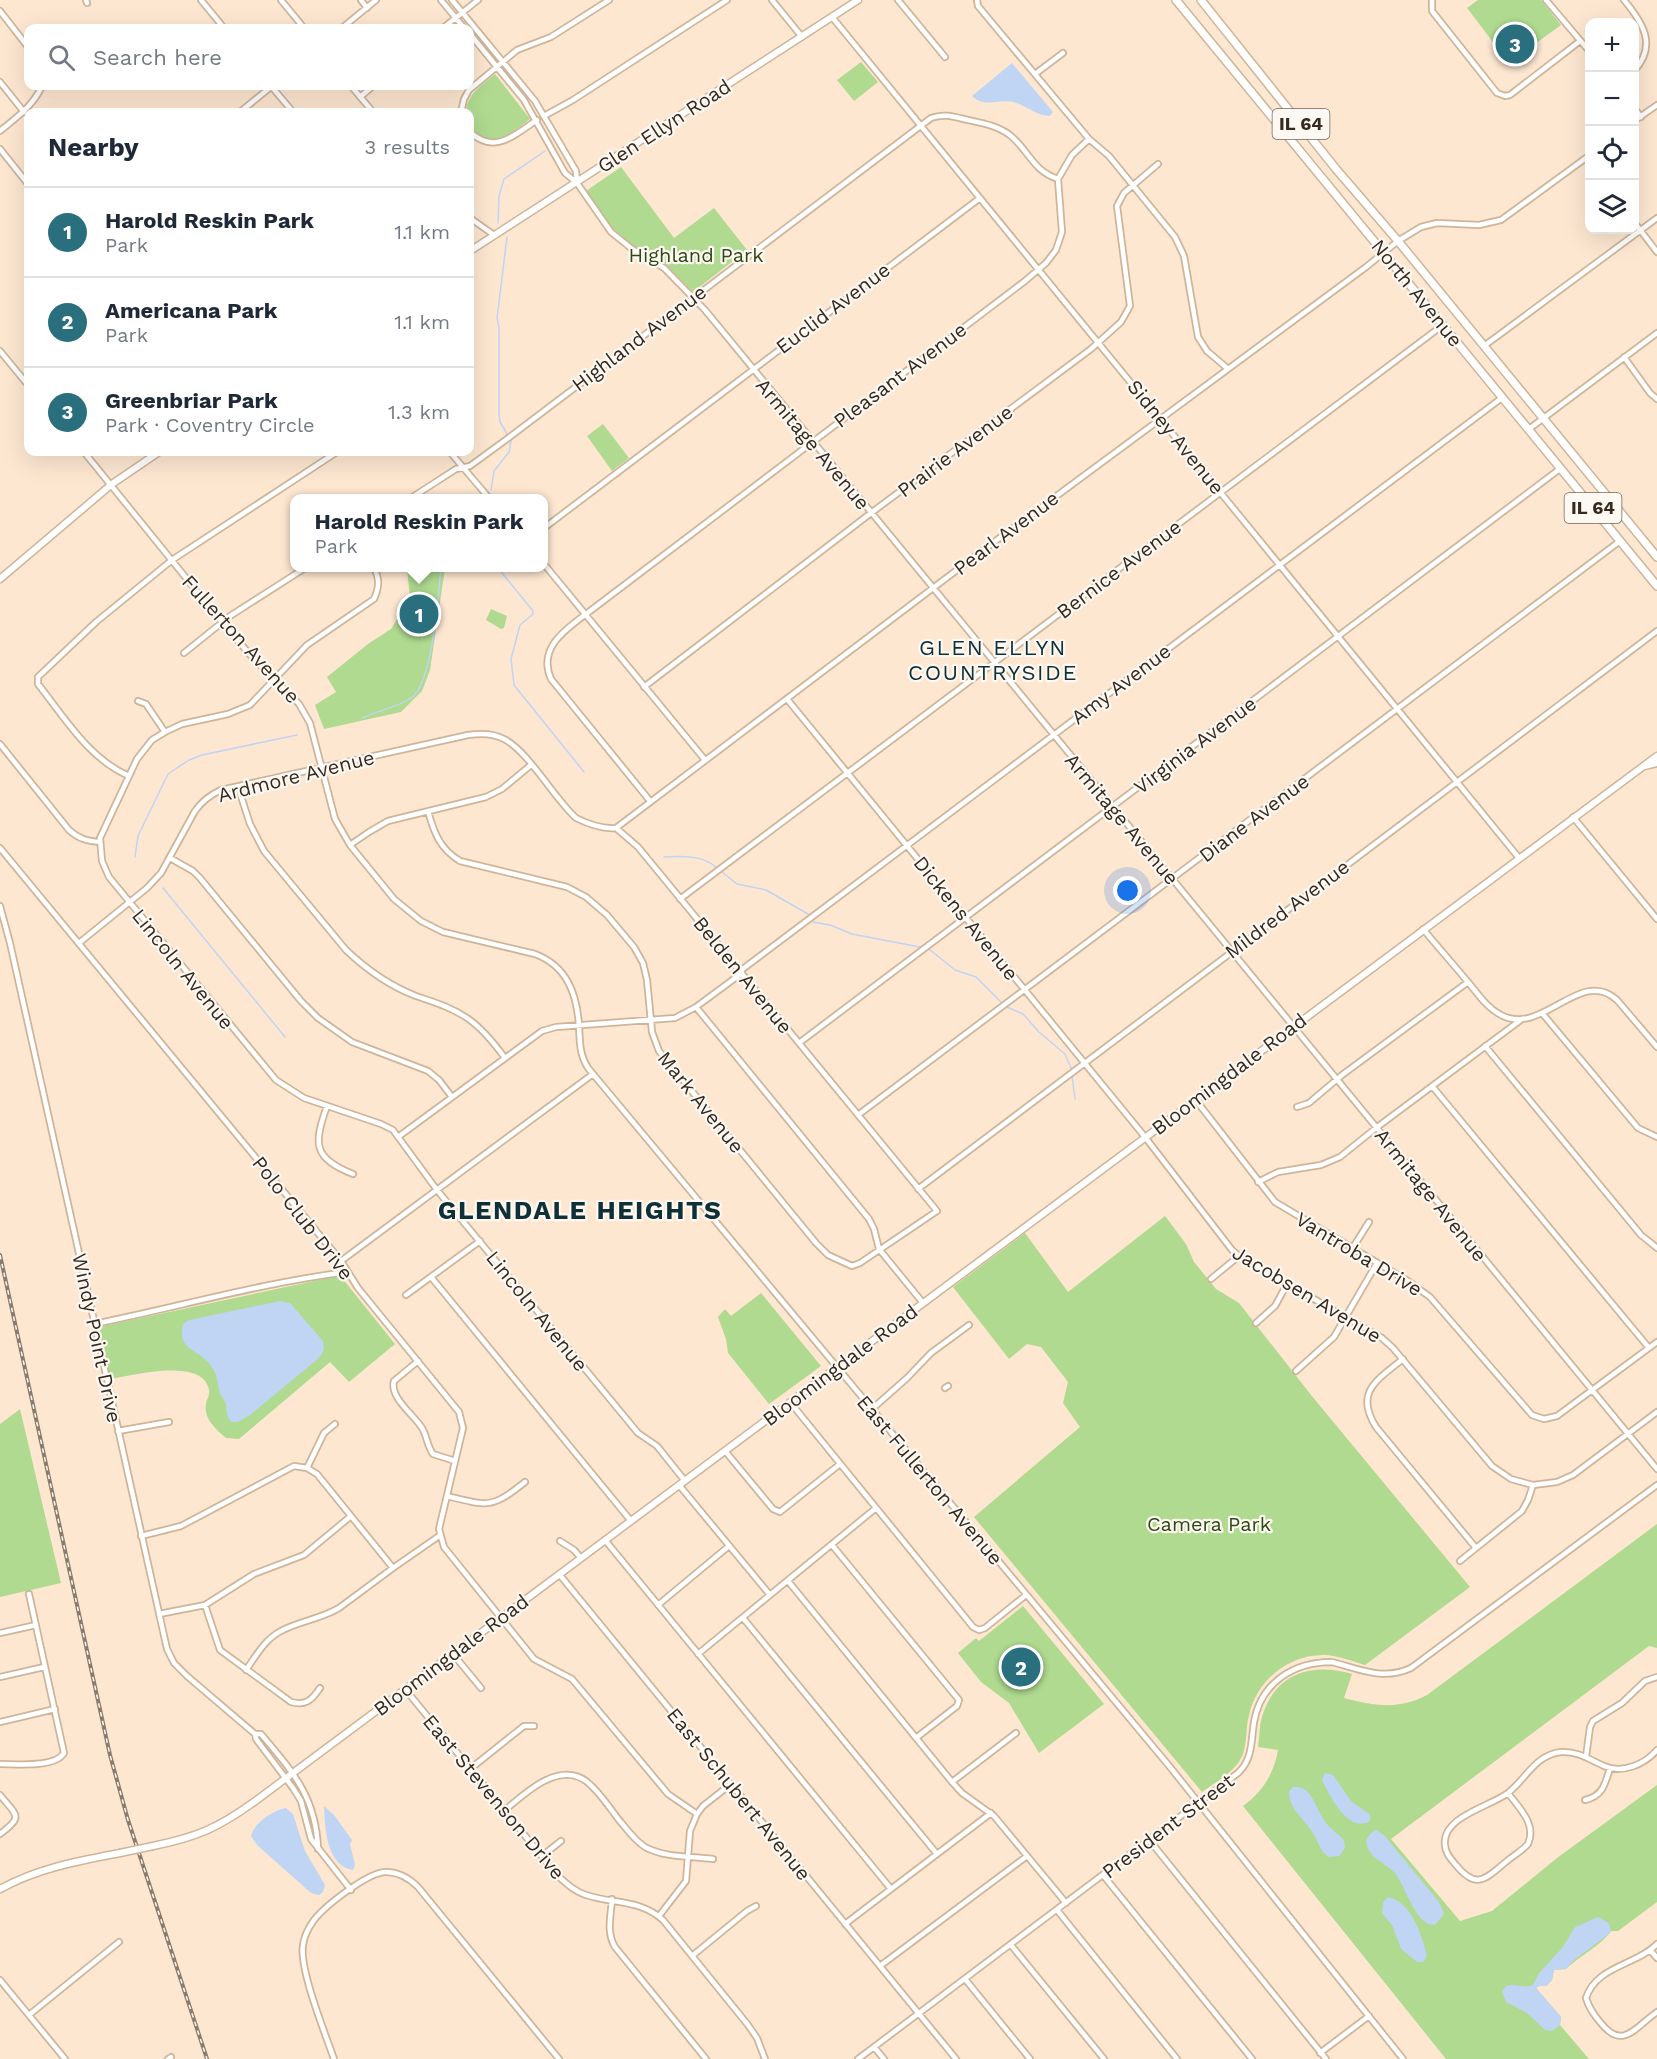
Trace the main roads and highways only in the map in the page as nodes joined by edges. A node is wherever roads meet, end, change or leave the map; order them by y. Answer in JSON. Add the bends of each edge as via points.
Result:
{"nodes":[{"id":1,"x":858,"y":0,"type":"edge"},
{"id":2,"x":1176,"y":0,"type":"edge"},
{"id":3,"x":1200,"y":0,"type":"edge"},
{"id":4,"x":474,"y":248,"type":"edge"},
{"id":5,"x":153,"y":456,"type":"edge"},
{"id":6,"x":1657,"y":557,"type":"edge"},
{"id":7,"x":0,"y":579,"type":"edge"},
{"id":8,"x":1657,"y":586,"type":"edge"},
{"id":9,"x":1657,"y":756,"type":"edge"},
{"id":10,"x":1657,"y":763,"type":"edge"},
{"id":11,"x":1645,"y":766,"type":"junction"},
{"id":12,"x":0,"y":1889,"type":"edge"}],
"edges":[{"from":1,"to":4,"type":"main road","name":"Glen Ellyn Road"},
{"from":2,"to":8,"type":"main road","name":"North Avenue","number":"IL 64"},
{"from":3,"to":6,"type":"main road","name":"North Avenue","number":"IL 64"},
{"from":5,"to":7,"type":"main road","via":[[112,484]]},
{"from":9,"to":11,"type":"main road","name":"Bloomingdale Road"},
{"from":10,"to":11,"type":"main road","name":"Bloomingdale Road"},
{"from":11,"to":12,"type":"main road","name":"Bloomingdale Road","bridge":true,"via":[[234,1816],[190,1838],[47,1868]]}]}
